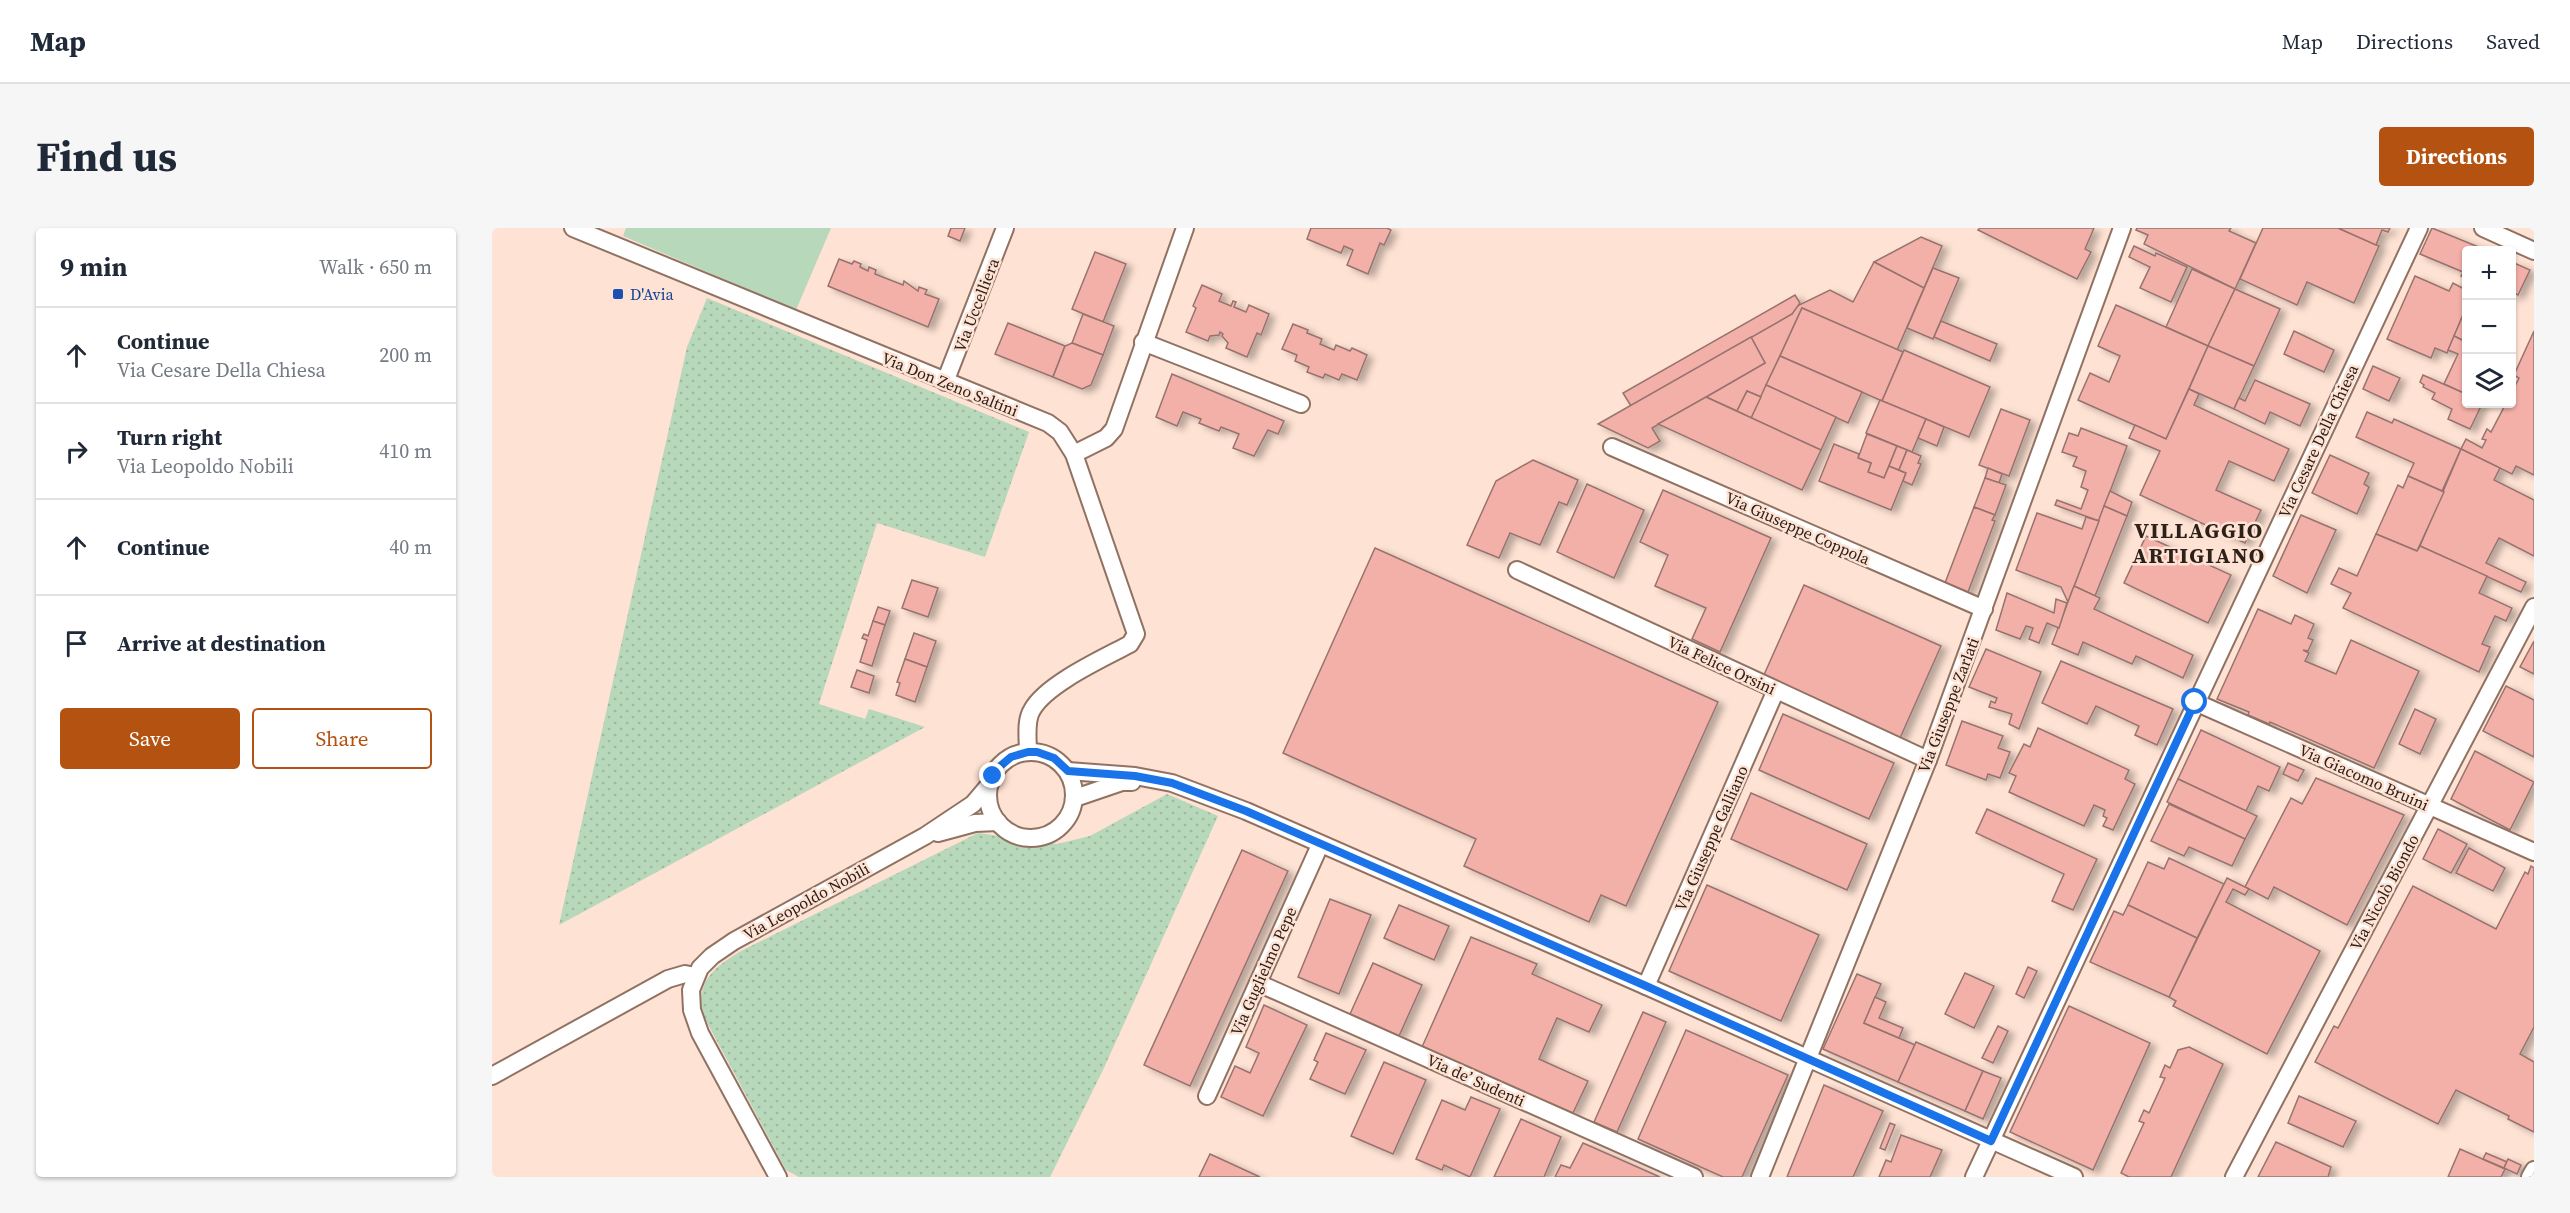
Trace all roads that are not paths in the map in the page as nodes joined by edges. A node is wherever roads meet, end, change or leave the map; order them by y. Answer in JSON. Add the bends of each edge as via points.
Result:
{"nodes":[{"id":1,"x":573,"y":228,"type":"edge"},
{"id":2,"x":1005,"y":228,"type":"edge"},
{"id":3,"x":1185,"y":228,"type":"edge"},
{"id":4,"x":2122,"y":228,"type":"edge"},
{"id":5,"x":2419,"y":228,"type":"edge"},
{"id":6,"x":2483,"y":228,"type":"edge"},
{"id":7,"x":2534,"y":251,"type":"edge"},
{"id":8,"x":1143,"y":342,"type":"junction"},
{"id":9,"x":945,"y":382,"type":"junction"},
{"id":10,"x":1301,"y":404,"type":"dead end"},
{"id":11,"x":1612,"y":447,"type":"dead end"},
{"id":12,"x":1074,"y":454,"type":"junction"},
{"id":13,"x":1517,"y":570,"type":"dead end"},
{"id":14,"x":2534,"y":607,"type":"edge"},
{"id":15,"x":1984,"y":609,"type":"junction"},
{"id":16,"x":1776,"y":690,"type":"junction"},
{"id":17,"x":2195,"y":702,"type":"junction"},
{"id":18,"x":1028,"y":752,"type":"junction"},
{"id":19,"x":1928,"y":760,"type":"junction"},
{"id":20,"x":1068,"y":771,"type":"junction"},
{"id":21,"x":1172,"y":783,"type":"junction"},
{"id":22,"x":990,"y":784,"type":"junction"},
{"id":23,"x":1075,"y":798,"type":"junction"},
{"id":24,"x":2429,"y":806,"type":"junction"},
{"id":25,"x":998,"y":822,"type":"junction"},
{"id":26,"x":925,"y":837,"type":"junction"},
{"id":27,"x":1320,"y":845,"type":"junction"},
{"id":28,"x":2534,"y":852,"type":"edge"},
{"id":29,"x":696,"y":976,"type":"junction"},
{"id":30,"x":1258,"y":983,"type":"junction"},
{"id":31,"x":1646,"y":986,"type":"junction"},
{"id":32,"x":1806,"y":1058,"type":"junction"},
{"id":33,"x":492,"y":1076,"type":"edge"},
{"id":34,"x":1207,"y":1096,"type":"dead end"},
{"id":35,"x":1991,"y":1141,"type":"junction"},
{"id":36,"x":2534,"y":1170,"type":"edge"},
{"id":37,"x":778,"y":1177,"type":"edge"},
{"id":38,"x":1694,"y":1177,"type":"edge"},
{"id":39,"x":1760,"y":1177,"type":"edge"},
{"id":40,"x":1974,"y":1177,"type":"edge"},
{"id":41,"x":2074,"y":1177,"type":"edge"},
{"id":42,"x":2234,"y":1177,"type":"edge"},
{"id":43,"x":2530,"y":1177,"type":"edge"}],
"edges":[{"from":1,"to":9,"type":"street","name":"Via Don Zeno Saltini"},
{"from":2,"to":9,"type":"street","name":"Via Uccelliera"},
{"from":3,"to":8,"type":"street"},
{"from":4,"to":15,"type":"street","name":"Via Giuseppe Zarlati"},
{"from":5,"to":17,"type":"street","name":"Via Cesare Della Chiesa"},
{"from":6,"to":7,"type":"street"},
{"from":8,"to":10,"type":"street"},
{"from":8,"to":12,"type":"street","via":[[1114,429],[1106,438]]},
{"from":9,"to":12,"type":"street","name":"Via Don Zeno Saltini","via":[[1048,423],[1060,432]]},
{"from":11,"to":15,"type":"street","name":"Via Giuseppe Coppola"},
{"from":12,"to":18,"type":"street","name":"Via Don Zeno Saltini","via":[[1136,634],[1130,644],[1062,682],[1035,705],[1028,726]]},
{"from":13,"to":16,"type":"street","name":"Via Felice Orsini"},
{"from":14,"to":24,"type":"street","name":"Via Nicolò Biondo"},
{"from":15,"to":19,"type":"street","name":"Via Giuseppe Zarlati"},
{"from":16,"to":19,"type":"street","name":"Via Felice Orsini"},
{"from":16,"to":31,"type":"street","name":"Via Giuseppe Galliano"},
{"from":17,"to":24,"type":"street","name":"Via Giacomo Bruini"},
{"from":17,"to":35,"type":"street","name":"Via Cesare Della Chiesa"},
{"from":18,"to":20,"type":"street","via":[[1054,758]]},
{"from":18,"to":22,"type":"street","via":[[1004,762]]},
{"from":19,"to":32,"type":"street","name":"Via Giuseppe Zarlati"},
{"from":20,"to":21,"type":"street"},
{"from":20,"to":23,"type":"street"},
{"from":21,"to":23,"type":"street","via":[[1122,782]]},
{"from":21,"to":27,"type":"street"},
{"from":22,"to":25,"type":"street","via":[[988,800]]},
{"from":22,"to":26,"type":"street","name":"Via Leopoldo Nobili","via":[[973,804]]},
{"from":23,"to":25,"type":"street","via":[[1066,821],[1045,836],[1020,836]]},
{"from":24,"to":28,"type":"street","name":"Via Giacomo Bruini"},
{"from":24,"to":42,"type":"street","name":"Via Nicolò Biondo"},
{"from":25,"to":26,"type":"street","name":"Via Leopoldo Nobili","via":[[975,823]]},
{"from":26,"to":29,"type":"street","name":"Via Leopoldo Nobili","via":[[734,941],[712,956]]},
{"from":27,"to":30,"type":"street","name":"Via Guglielmo Pepe"},
{"from":27,"to":31,"type":"street"},
{"from":29,"to":33,"type":"street","via":[[685,974],[668,979]]},
{"from":29,"to":37,"type":"street","via":[[690,996],[697,1026]]},
{"from":30,"to":34,"type":"street","name":"Via Guglielmo Pepe"},
{"from":30,"to":38,"type":"street","name":"Via de’ Sudenti"},
{"from":31,"to":32,"type":"street"},
{"from":32,"to":35,"type":"street"},
{"from":32,"to":39,"type":"street","name":"Via Giuseppe Zarlati"},
{"from":35,"to":40,"type":"street","name":"Via Cesare Della Chiesa"},
{"from":35,"to":41,"type":"street"},
{"from":36,"to":43,"type":"street"}]}
